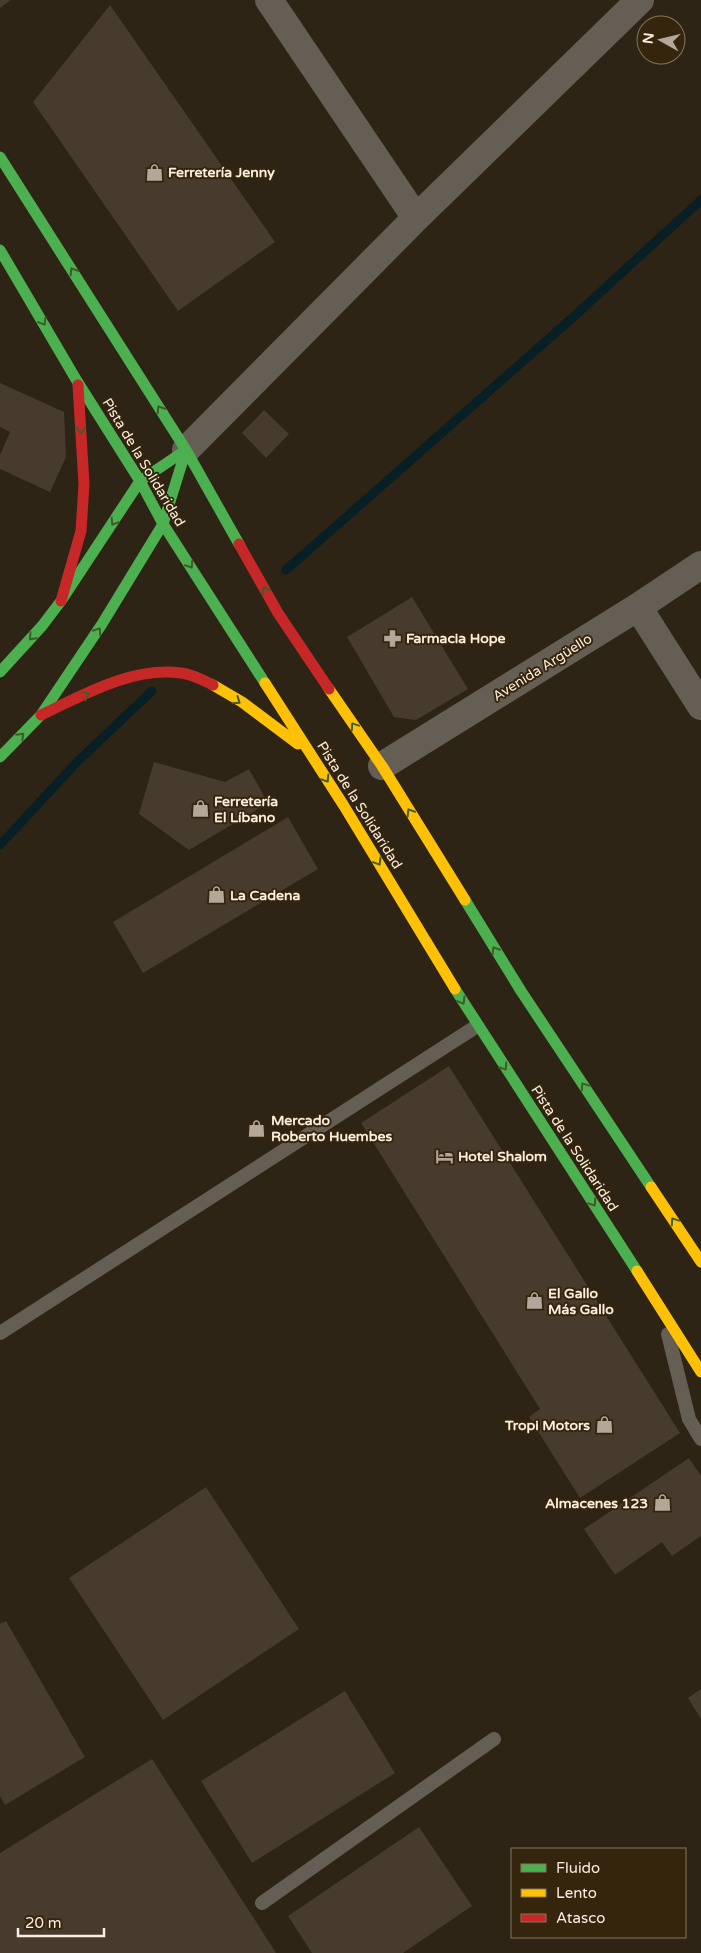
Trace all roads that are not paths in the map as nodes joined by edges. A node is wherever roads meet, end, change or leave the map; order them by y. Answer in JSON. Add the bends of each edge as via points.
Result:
{"nodes":[{"id":1,"x":269,"y":0,"type":"edge"},
{"id":2,"x":640,"y":0,"type":"edge"},
{"id":3,"x":0,"y":157,"type":"edge"},
{"id":4,"x":416,"y":218,"type":"junction"},
{"id":5,"x":0,"y":250,"type":"edge"},
{"id":6,"x":78,"y":381,"type":"junction"},
{"id":7,"x":186,"y":450,"type":"junction"},
{"id":8,"x":140,"y":481,"type":"junction"},
{"id":9,"x":163,"y":524,"type":"junction"},
{"id":10,"x":701,"y":565,"type":"edge"},
{"id":11,"x":61,"y":602,"type":"junction"},
{"id":12,"x":638,"y":607,"type":"junction"},
{"id":13,"x":0,"y":672,"type":"edge"},
{"id":14,"x":701,"y":706,"type":"edge"},
{"id":15,"x":41,"y":715,"type":"junction"},
{"id":16,"x":309,"y":752,"type":"junction"},
{"id":17,"x":0,"y":757,"type":"edge"},
{"id":18,"x":382,"y":766,"type":"junction"},
{"id":19,"x":477,"y":1026,"type":"junction"},
{"id":20,"x":701,"y":1262,"type":"edge"},
{"id":21,"x":662,"y":1309,"type":"junction"},
{"id":22,"x":0,"y":1333,"type":"edge"},
{"id":23,"x":701,"y":1372,"type":"edge"},
{"id":24,"x":701,"y":1439,"type":"edge"},
{"id":25,"x":494,"y":1739,"type":"dead end"},
{"id":26,"x":262,"y":1903,"type":"dead end"}],
"edges":[{"from":1,"to":4,"type":"street"},
{"from":2,"to":4,"type":"street"},
{"from":7,"to":3,"type":"main road","one_way":true},
{"from":4,"to":7,"type":"street"},
{"from":5,"to":6,"type":"main road","name":"Pista de la Solidaridad","one_way":true},
{"from":6,"to":8,"type":"main road","name":"Pista de la Solidaridad"},
{"from":6,"to":11,"type":"main road","one_way":true,"via":[[84,484],[81,531]]},
{"from":7,"to":8,"type":"main road"},
{"from":7,"to":9,"type":"main road"},
{"from":18,"to":7,"type":"main road","one_way":true,"via":[[278,613]]},
{"from":8,"to":9,"type":"main road","name":"Pista de la Solidaridad"},
{"from":8,"to":11,"type":"main road","one_way":true},
{"from":15,"to":9,"type":"main road","one_way":true},
{"from":9,"to":16,"type":"main road","name":"Pista de la Solidaridad","one_way":true},
{"from":10,"to":12,"type":"street","name":"Avenida Argüello"},
{"from":11,"to":13,"type":"main road","one_way":true},
{"from":12,"to":14,"type":"street"},
{"from":12,"to":18,"type":"street","name":"Avenida Argüello"},
{"from":15,"to":16,"type":"main road","one_way":true,"via":[[113,684],[155,673],[181,673],[216,686]]},
{"from":17,"to":15,"type":"main road","one_way":true},
{"from":16,"to":19,"type":"main road","name":"Pista de la Solidaridad","one_way":true},
{"from":20,"to":18,"type":"main road","one_way":true,"via":[[521,992]]},
{"from":19,"to":21,"type":"main road","name":"Pista de la Solidaridad","one_way":true},
{"from":19,"to":22,"type":"lane"},
{"from":21,"to":23,"type":"main road","name":"Pista de la Solidaridad"},
{"from":21,"to":24,"type":"lane","via":[[689,1419]]},
{"from":25,"to":26,"type":"lane"}]}
